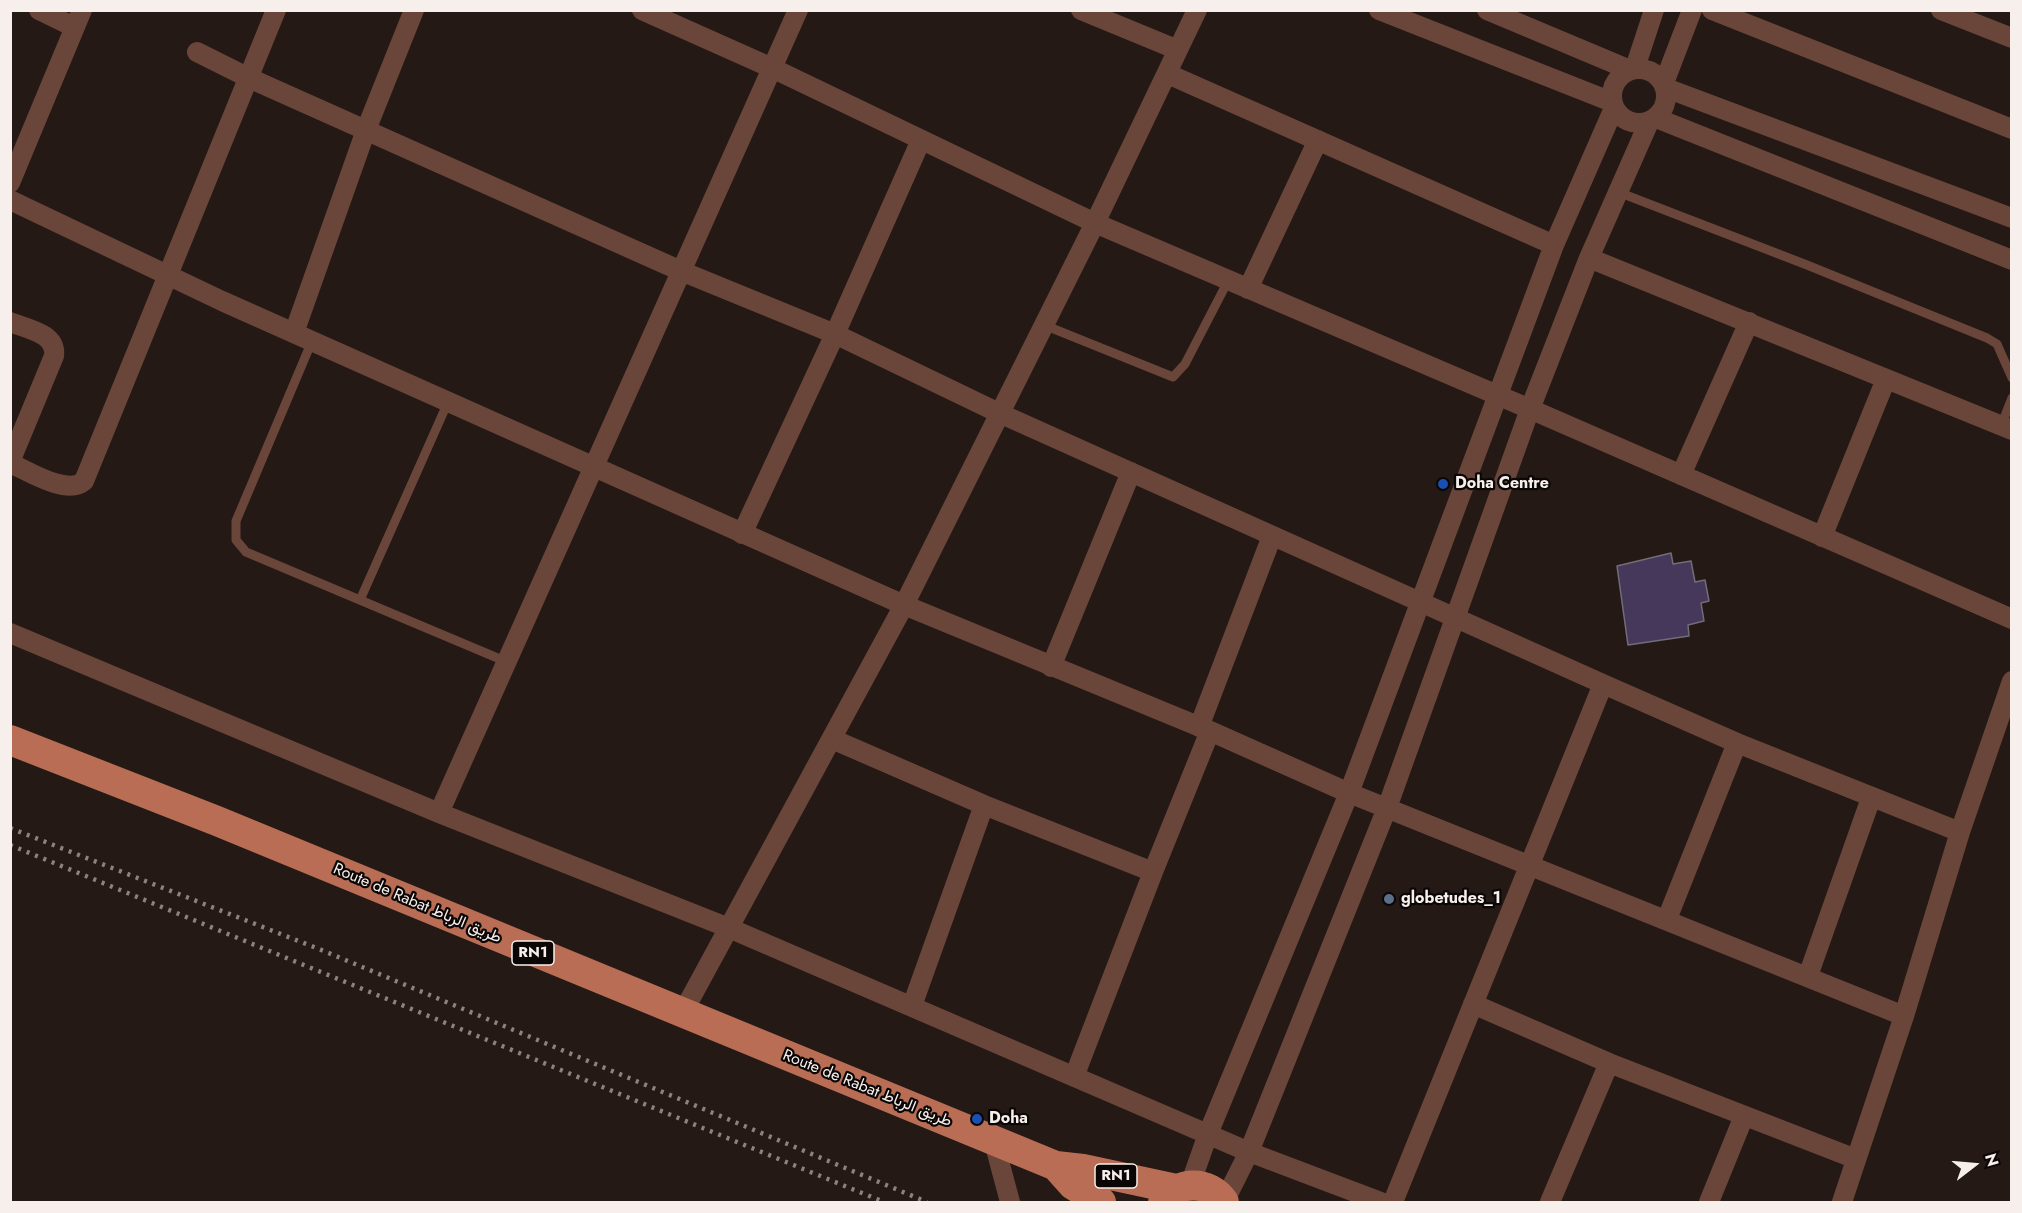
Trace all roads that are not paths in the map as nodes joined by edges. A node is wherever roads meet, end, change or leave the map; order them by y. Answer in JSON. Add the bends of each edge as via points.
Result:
{"nodes":[{"id":1,"x":39,"y":10,"type":"edge"},
{"id":2,"x":276,"y":10,"type":"edge"},
{"id":3,"x":414,"y":10,"type":"edge"},
{"id":4,"x":642,"y":10,"type":"edge"},
{"id":5,"x":798,"y":10,"type":"edge"},
{"id":6,"x":1082,"y":10,"type":"edge"},
{"id":7,"x":1197,"y":10,"type":"edge"},
{"id":8,"x":1379,"y":10,"type":"edge"},
{"id":9,"x":1487,"y":10,"type":"edge"},
{"id":10,"x":1654,"y":10,"type":"edge"},
{"id":11,"x":1692,"y":10,"type":"edge"},
{"id":12,"x":1712,"y":10,"type":"edge"},
{"id":13,"x":1941,"y":10,"type":"edge"},
{"id":14,"x":78,"y":19,"type":"edge"},
{"id":15,"x":2012,"y":38,"type":"edge"},
{"id":16,"x":1178,"y":50,"type":"junction"},
{"id":17,"x":198,"y":52,"type":"dead end"},
{"id":18,"x":772,"y":68,"type":"junction"},
{"id":19,"x":1633,"y":69,"type":"junction"},
{"id":20,"x":1168,"y":74,"type":"junction"},
{"id":21,"x":249,"y":78,"type":"junction"},
{"id":22,"x":1665,"y":86,"type":"junction"},
{"id":23,"x":1613,"y":105,"type":"junction"},
{"id":24,"x":1652,"y":120,"type":"junction"},
{"id":25,"x":2012,"y":129,"type":"edge"},
{"id":26,"x":366,"y":130,"type":"junction"},
{"id":27,"x":921,"y":140,"type":"junction"},
{"id":28,"x":1318,"y":140,"type":"junction"},
{"id":29,"x":10,"y":183,"type":"edge"},
{"id":30,"x":1618,"y":192,"type":"junction"},
{"id":31,"x":10,"y":200,"type":"edge"},
{"id":32,"x":2012,"y":218,"type":"edge"},
{"id":33,"x":1095,"y":223,"type":"junction"},
{"id":34,"x":1554,"y":245,"type":"junction"},
{"id":35,"x":1589,"y":258,"type":"junction"},
{"id":36,"x":2012,"y":260,"type":"edge"},
{"id":37,"x":681,"y":271,"type":"junction"},
{"id":38,"x":167,"y":274,"type":"junction"},
{"id":39,"x":1229,"y":279,"type":"junction"},
{"id":40,"x":1248,"y":289,"type":"junction"},
{"id":41,"x":10,"y":322,"type":"edge"},
{"id":42,"x":1749,"y":322,"type":"junction"},
{"id":43,"x":1044,"y":325,"type":"junction"},
{"id":44,"x":294,"y":333,"type":"junction"},
{"id":45,"x":835,"y":334,"type":"junction"},
{"id":46,"x":312,"y":341,"type":"junction"},
{"id":47,"x":2012,"y":378,"type":"edge"},
{"id":48,"x":1886,"y":379,"type":"junction"},
{"id":49,"x":1496,"y":396,"type":"junction"},
{"id":50,"x":2012,"y":398,"type":"edge"},
{"id":51,"x":448,"y":402,"type":"junction"},
{"id":52,"x":1530,"y":409,"type":"junction"},
{"id":53,"x":999,"y":413,"type":"junction"},
{"id":54,"x":2006,"y":428,"type":"edge"},
{"id":55,"x":10,"y":462,"type":"edge"},
{"id":56,"x":594,"y":467,"type":"junction"},
{"id":57,"x":1131,"y":472,"type":"junction"},
{"id":58,"x":1681,"y":475,"type":"junction"},
{"id":59,"x":742,"y":534,"type":"junction"},
{"id":60,"x":1272,"y":536,"type":"junction"},
{"id":61,"x":1822,"y":537,"type":"junction"},
{"id":62,"x":360,"y":600,"type":"junction"},
{"id":63,"x":1420,"y":602,"type":"junction"},
{"id":64,"x":904,"y":605,"type":"junction"},
{"id":65,"x":1455,"y":617,"type":"junction"},
{"id":66,"x":2012,"y":619,"type":"edge"},
{"id":67,"x":10,"y":633,"type":"edge"},
{"id":68,"x":507,"y":662,"type":"junction"},
{"id":69,"x":1051,"y":667,"type":"junction"},
{"id":70,"x":2012,"y":681,"type":"edge"},
{"id":71,"x":1603,"y":684,"type":"junction"},
{"id":72,"x":1205,"y":729,"type":"junction"},
{"id":73,"x":832,"y":739,"type":"junction"},
{"id":74,"x":10,"y":740,"type":"edge"},
{"id":75,"x":1737,"y":743,"type":"junction"},
{"id":76,"x":1349,"y":794,"type":"junction"},
{"id":77,"x":1871,"y":798,"type":"junction"},
{"id":78,"x":984,"y":805,"type":"junction"},
{"id":79,"x":1387,"y":808,"type":"junction"},
{"id":80,"x":440,"y":813,"type":"junction"},
{"id":81,"x":1960,"y":832,"type":"junction"},
{"id":82,"x":1531,"y":866,"type":"junction"},
{"id":83,"x":1153,"y":872,"type":"junction"},
{"id":84,"x":1667,"y":920,"type":"junction"},
{"id":85,"x":729,"y":928,"type":"junction"},
{"id":86,"x":1808,"y":976,"type":"junction"},
{"id":87,"x":1473,"y":1004,"type":"junction"},
{"id":88,"x":912,"y":1006,"type":"junction"},
{"id":89,"x":682,"y":1014,"type":"junction"},
{"id":90,"x":1904,"y":1016,"type":"junction"},
{"id":91,"x":1609,"y":1063,"type":"junction"},
{"id":92,"x":1074,"y":1077,"type":"junction"},
{"id":93,"x":1744,"y":1116,"type":"junction"},
{"id":94,"x":1208,"y":1134,"type":"junction"},
{"id":95,"x":994,"y":1142,"type":"junction"},
{"id":96,"x":1249,"y":1152,"type":"junction"},
{"id":97,"x":1856,"y":1159,"type":"junction"},
{"id":98,"x":1056,"y":1166,"type":"junction"},
{"id":99,"x":1176,"y":1192,"type":"edge"},
{"id":100,"x":1010,"y":1203,"type":"edge"},
{"id":101,"x":1101,"y":1203,"type":"edge"},
{"id":102,"x":1224,"y":1203,"type":"edge"},
{"id":103,"x":1381,"y":1203,"type":"edge"},
{"id":104,"x":1393,"y":1203,"type":"edge"},
{"id":105,"x":1550,"y":1203,"type":"edge"},
{"id":106,"x":1709,"y":1203,"type":"edge"},
{"id":107,"x":1842,"y":1203,"type":"edge"}],
"edges":[{"from":1,"to":14,"type":"street"},
{"from":2,"to":21,"type":"street"},
{"from":3,"to":26,"type":"street"},
{"from":4,"to":18,"type":"street"},
{"from":5,"to":18,"type":"street"},
{"from":6,"to":16,"type":"street"},
{"from":7,"to":16,"type":"street"},
{"from":8,"to":23,"type":"street"},
{"from":9,"to":19,"type":"street"},
{"from":10,"to":19,"type":"street"},
{"from":11,"to":22,"type":"street"},
{"from":12,"to":25,"type":"street"},
{"from":13,"to":15,"type":"street"},
{"from":14,"to":29,"type":"street"},
{"from":16,"to":20,"type":"street"},
{"from":17,"to":21,"type":"street"},
{"from":18,"to":27,"type":"street"},
{"from":18,"to":37,"type":"street"},
{"from":19,"to":22,"type":"street","via":[[1647,69]]},
{"from":19,"to":23,"type":"street","via":[[1619,77],[1613,88]]},
{"from":20,"to":28,"type":"street"},
{"from":20,"to":33,"type":"street"},
{"from":21,"to":26,"type":"street"},
{"from":21,"to":38,"type":"street"},
{"from":22,"to":24,"type":"street","via":[[1665,105]]},
{"from":22,"to":32,"type":"street"},
{"from":23,"to":24,"type":"street","via":[[1629,122]]},
{"from":23,"to":34,"type":"street"},
{"from":24,"to":30,"type":"street"},
{"from":24,"to":36,"type":"street"},
{"from":26,"to":37,"type":"street"},
{"from":26,"to":44,"type":"street"},
{"from":27,"to":33,"type":"street"},
{"from":27,"to":45,"type":"street"},
{"from":28,"to":34,"type":"street"},
{"from":28,"to":40,"type":"street"},
{"from":30,"to":35,"type":"street"},
{"from":30,"to":47,"type":"lane","via":[[1987,338],[1996,344]]},
{"from":31,"to":38,"type":"street"},
{"from":33,"to":39,"type":"street"},
{"from":33,"to":43,"type":"street"},
{"from":34,"to":49,"type":"street"},
{"from":35,"to":42,"type":"street"},
{"from":35,"to":52,"type":"street"},
{"from":37,"to":45,"type":"street"},
{"from":37,"to":56,"type":"street"},
{"from":38,"to":44,"type":"street"},
{"from":38,"to":55,"type":"street","via":[[84,481],[72,487],[62,486]]},
{"from":39,"to":40,"type":"street"},
{"from":39,"to":43,"type":"lane","via":[[1185,364],[1173,377]]},
{"from":40,"to":49,"type":"street"},
{"from":41,"to":55,"type":"street","via":[[46,336],[55,348]]},
{"from":42,"to":48,"type":"street"},
{"from":42,"to":58,"type":"street"},
{"from":43,"to":53,"type":"street"},
{"from":44,"to":46,"type":"street"},
{"from":45,"to":53,"type":"street"},
{"from":45,"to":59,"type":"street"},
{"from":46,"to":51,"type":"street"},
{"from":46,"to":62,"type":"lane","via":[[236,521],[236,540],[246,552]]},
{"from":48,"to":54,"type":"street"},
{"from":48,"to":61,"type":"street"},
{"from":49,"to":52,"type":"street"},
{"from":49,"to":63,"type":"street"},
{"from":50,"to":54,"type":"lane"},
{"from":51,"to":56,"type":"street"},
{"from":51,"to":62,"type":"lane"},
{"from":52,"to":58,"type":"street"},
{"from":52,"to":65,"type":"street"},
{"from":53,"to":57,"type":"street"},
{"from":53,"to":64,"type":"street"},
{"from":56,"to":59,"type":"street"},
{"from":56,"to":68,"type":"street"},
{"from":57,"to":60,"type":"street"},
{"from":57,"to":69,"type":"street"},
{"from":58,"to":61,"type":"street"},
{"from":59,"to":64,"type":"street"},
{"from":60,"to":63,"type":"street"},
{"from":60,"to":72,"type":"street"},
{"from":61,"to":66,"type":"street"},
{"from":62,"to":68,"type":"lane"},
{"from":63,"to":65,"type":"street"},
{"from":63,"to":76,"type":"street"},
{"from":64,"to":69,"type":"street"},
{"from":64,"to":73,"type":"street"},
{"from":65,"to":71,"type":"street"},
{"from":65,"to":79,"type":"street"},
{"from":67,"to":80,"type":"street"},
{"from":68,"to":80,"type":"street"},
{"from":69,"to":72,"type":"street"},
{"from":70,"to":81,"type":"street"},
{"from":71,"to":75,"type":"street"},
{"from":71,"to":82,"type":"street"},
{"from":72,"to":76,"type":"street"},
{"from":72,"to":83,"type":"street"},
{"from":73,"to":78,"type":"street"},
{"from":73,"to":85,"type":"street"},
{"from":74,"to":89,"type":"main road","name":"Route de Rabat طريق الرباط","number":"RN1","via":[[217,821]]},
{"from":75,"to":77,"type":"street"},
{"from":75,"to":84,"type":"street"},
{"from":76,"to":79,"type":"street"},
{"from":76,"to":94,"type":"street"},
{"from":77,"to":81,"type":"street"},
{"from":77,"to":86,"type":"street"},
{"from":78,"to":83,"type":"street"},
{"from":78,"to":88,"type":"street"},
{"from":79,"to":82,"type":"street"},
{"from":79,"to":96,"type":"street"},
{"from":80,"to":85,"type":"street"},
{"from":81,"to":90,"type":"street"},
{"from":82,"to":84,"type":"street"},
{"from":82,"to":87,"type":"street"},
{"from":83,"to":92,"type":"street"},
{"from":84,"to":86,"type":"street"},
{"from":85,"to":88,"type":"street"},
{"from":85,"to":89,"type":"street"},
{"from":86,"to":90,"type":"street"},
{"from":87,"to":91,"type":"street"},
{"from":87,"to":104,"type":"street"},
{"from":88,"to":92,"type":"street"},
{"from":89,"to":95,"type":"main road","name":"Route de Rabat طريق الرباط","number":"RN1"},
{"from":90,"to":97,"type":"street"},
{"from":91,"to":93,"type":"street"},
{"from":91,"to":105,"type":"street"},
{"from":92,"to":94,"type":"street"},
{"from":93,"to":97,"type":"street"},
{"from":93,"to":106,"type":"street"},
{"from":94,"to":96,"type":"street"},
{"from":94,"to":99,"type":"street"},
{"from":95,"to":98,"type":"main road","name":"Route de Rabat طريق الرباط","number":"RN1"},
{"from":95,"to":100,"type":"street"},
{"from":96,"to":102,"type":"street"},
{"from":96,"to":103,"type":"street"},
{"from":97,"to":107,"type":"street"},
{"from":98,"to":99,"type":"main road","name":"Route de Rabat طريق الرباط","number":"RN1","via":[[1083,1168]]},
{"from":98,"to":101,"type":"main road","name":"Route de Rabat طريق الرباط","number":"RN1","via":[[1073,1185]]},
{"from":99,"to":102,"type":"main road","number":"RN1","via":[[1205,1186]]}]}
